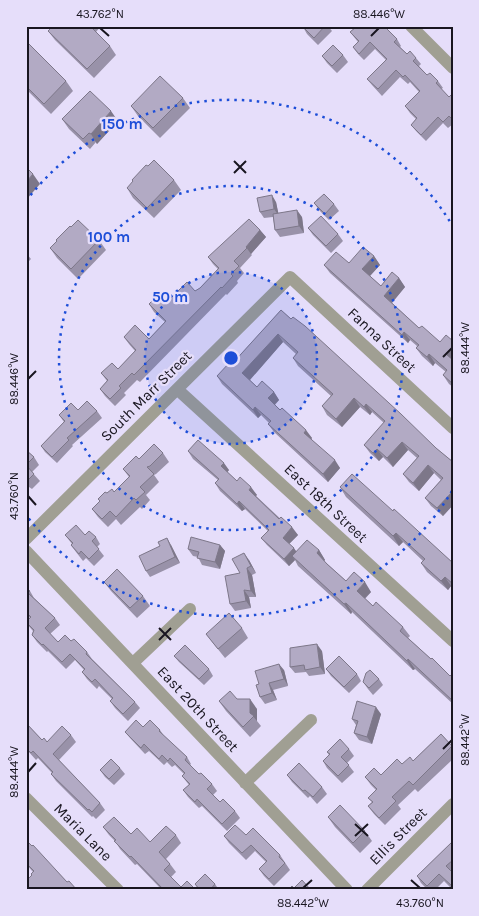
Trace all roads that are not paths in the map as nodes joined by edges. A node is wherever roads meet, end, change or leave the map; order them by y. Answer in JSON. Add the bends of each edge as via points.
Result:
{"nodes":[{"id":1,"x":412,"y":26,"type":"edge"},
{"id":2,"x":453,"y":68,"type":"edge"},
{"id":3,"x":290,"y":277,"type":"joint"},
{"id":4,"x":177,"y":389,"type":"junction"},
{"id":5,"x":453,"y":428,"type":"edge"},
{"id":6,"x":26,"y":539,"type":"edge"},
{"id":7,"x":26,"y":551,"type":"edge"},
{"id":8,"x":190,"y":609,"type":"dead end"},
{"id":9,"x":453,"y":641,"type":"edge"},
{"id":10,"x":133,"y":663,"type":"junction"},
{"id":11,"x":311,"y":720,"type":"dead end"},
{"id":12,"x":245,"y":783,"type":"junction"},
{"id":13,"x":26,"y":798,"type":"edge"},
{"id":14,"x":453,"y":804,"type":"edge"},
{"id":15,"x":118,"y":890,"type":"edge"},
{"id":16,"x":347,"y":890,"type":"edge"},
{"id":17,"x":367,"y":890,"type":"edge"}],
"edges":[{"from":1,"to":2,"type":"street"},
{"from":3,"to":4,"type":"street","name":"South Marr Street"},
{"from":3,"to":5,"type":"street","name":"Fanna Street"},
{"from":4,"to":6,"type":"street","name":"South Marr Street"},
{"from":4,"to":9,"type":"street","name":"East 18th Street"},
{"from":7,"to":10,"type":"street","name":"East 20th Street"},
{"from":8,"to":10,"type":"street"},
{"from":10,"to":12,"type":"street","name":"East 20th Street"},
{"from":11,"to":12,"type":"street"},
{"from":12,"to":16,"type":"street","name":"East 20th Street"},
{"from":13,"to":15,"type":"street","name":"Maria Lane"},
{"from":14,"to":17,"type":"street","name":"Ellis Street"}]}
